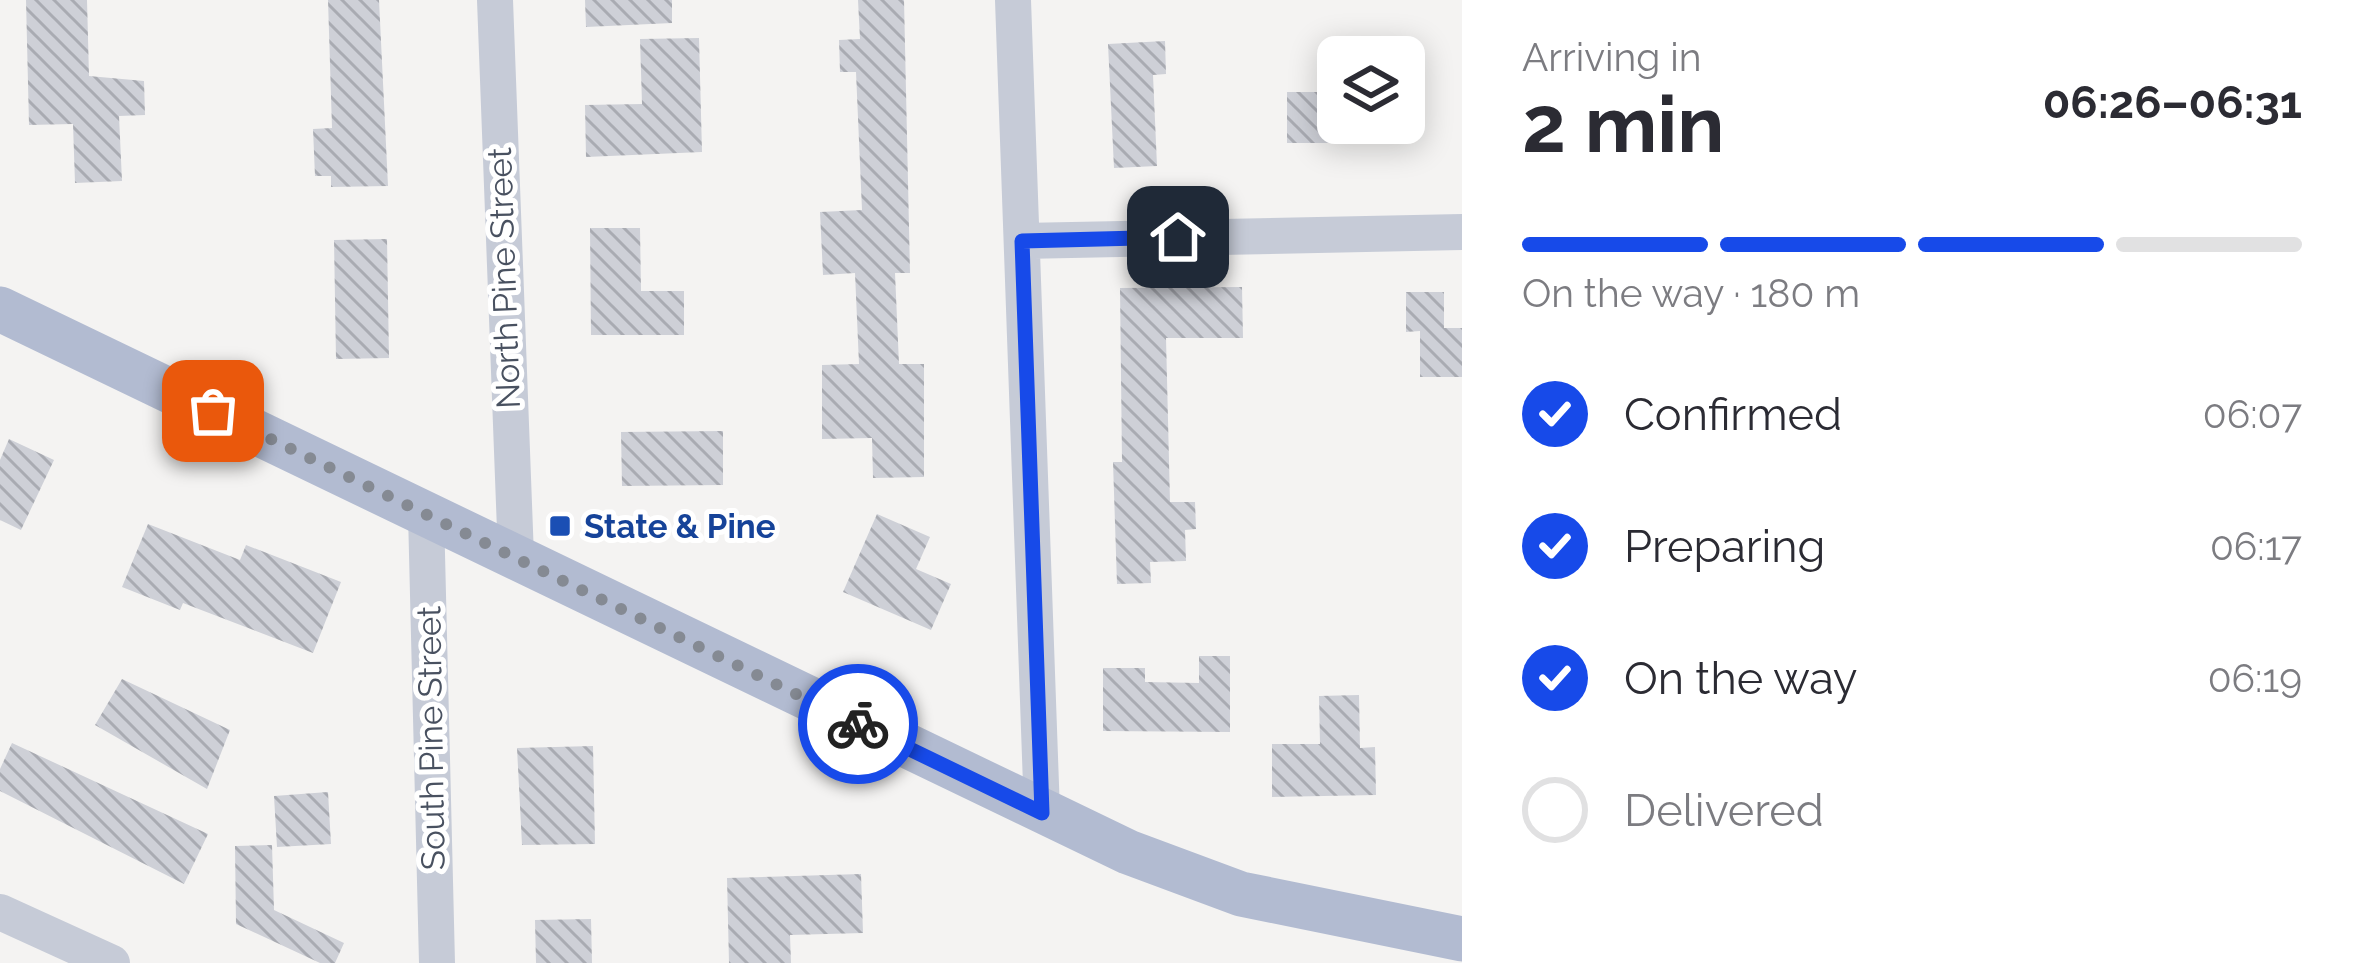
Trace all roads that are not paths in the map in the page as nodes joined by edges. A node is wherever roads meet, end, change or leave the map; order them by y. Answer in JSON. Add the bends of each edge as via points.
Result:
{"nodes":[{"id":1,"x":495,"y":0,"type":"edge"},
{"id":2,"x":1013,"y":0,"type":"edge"},
{"id":3,"x":1462,"y":232,"type":"edge"},
{"id":4,"x":1022,"y":241,"type":"junction"},
{"id":5,"x":0,"y":308,"type":"edge"},
{"id":6,"x":426,"y":513,"type":"junction"},
{"id":7,"x":516,"y":556,"type":"junction"},
{"id":8,"x":1042,"y":813,"type":"junction"},
{"id":9,"x":0,"y":911,"type":"edge"},
{"id":10,"x":1462,"y":939,"type":"edge"},
{"id":11,"x":112,"y":963,"type":"edge"},
{"id":12,"x":436,"y":963,"type":"edge"}],
"edges":[{"from":1,"to":7,"type":"street","name":"North Pine Street"},
{"from":2,"to":4,"type":"street"},
{"from":3,"to":4,"type":"street"},
{"from":4,"to":8,"type":"street"},
{"from":5,"to":6,"type":"main road"},
{"from":6,"to":7,"type":"main road"},
{"from":6,"to":12,"type":"street","name":"South Pine Street"},
{"from":7,"to":8,"type":"main road"},
{"from":8,"to":10,"type":"main road","via":[[1241,894]]},
{"from":9,"to":11,"type":"street"}]}
